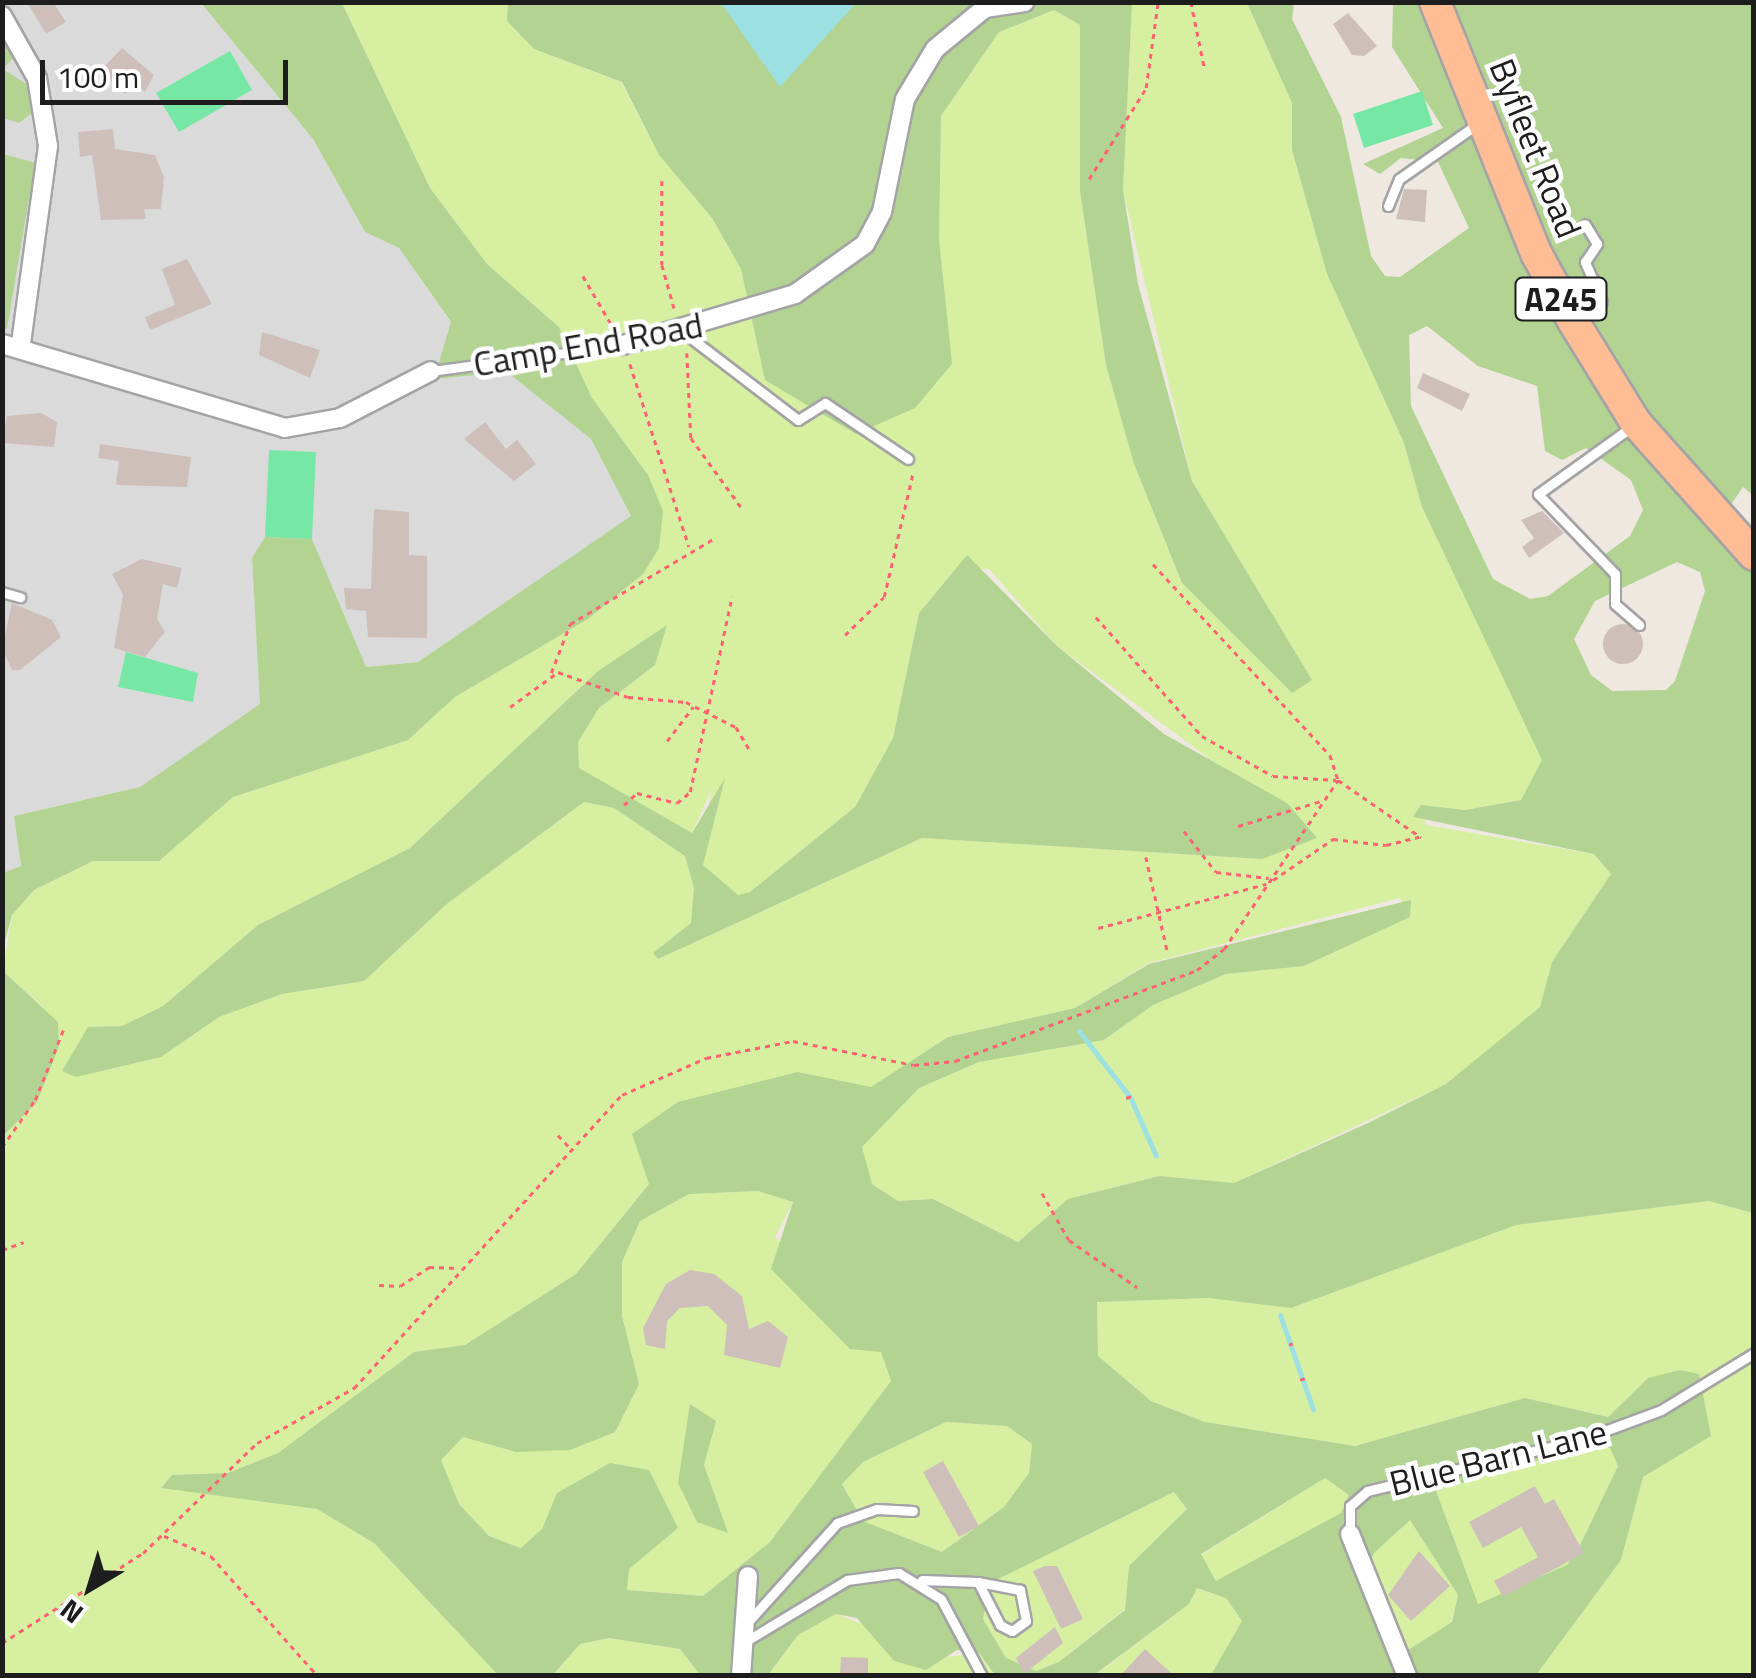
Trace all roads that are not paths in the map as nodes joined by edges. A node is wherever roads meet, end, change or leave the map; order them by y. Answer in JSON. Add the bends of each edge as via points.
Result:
{"nodes":[{"id":1,"x":1025,"y":2,"type":"edge"},
{"id":2,"x":1435,"y":2,"type":"edge"},
{"id":3,"x":2,"y":16,"type":"edge"},
{"id":4,"x":1486,"y":119,"type":"junction"},
{"id":5,"x":1388,"y":206,"type":"dead end"},
{"id":6,"x":1585,"y":224,"type":"dead end"},
{"id":7,"x":1573,"y":321,"type":"junction"},
{"id":8,"x":683,"y":332,"type":"junction"},
{"id":9,"x":12,"y":344,"type":"edge"},
{"id":10,"x":624,"y":345,"type":"joint"},
{"id":11,"x":431,"y":371,"type":"joint"},
{"id":12,"x":1636,"y":423,"type":"junction"},
{"id":13,"x":908,"y":458,"type":"dead end"},
{"id":14,"x":1754,"y":556,"type":"edge"},
{"id":15,"x":2,"y":592,"type":"edge"},
{"id":16,"x":20,"y":597,"type":"dead end"},
{"id":17,"x":1639,"y":626,"type":"dead end"},
{"id":18,"x":1754,"y":1353,"type":"edge"},
{"id":19,"x":913,"y":1512,"type":"dead end"},
{"id":20,"x":1350,"y":1534,"type":"joint"},
{"id":21,"x":748,"y":1576,"type":"dead end"},
{"id":22,"x":922,"y":1580,"type":"junction"},
{"id":23,"x":978,"y":1582,"type":"junction"},
{"id":24,"x":742,"y":1637,"type":"junction"},
{"id":25,"x":741,"y":1676,"type":"edge"},
{"id":26,"x":982,"y":1676,"type":"edge"},
{"id":27,"x":1407,"y":1676,"type":"edge"}],
"edges":[{"from":1,"to":8,"type":"street","name":"Camp End Road","via":[[985,8],[936,48],[905,99],[882,212],[865,244],[794,294]]},
{"from":2,"to":4,"type":"main road","name":"Byfleet Road","number":"A245"},
{"from":3,"to":9,"type":"street","via":[[37,78],[48,146]]},
{"from":4,"to":5,"type":"lane","via":[[1399,179]]},
{"from":4,"to":7,"type":"main road","name":"Byfleet Road","number":"A245","via":[[1536,253]]},
{"from":6,"to":7,"type":"lane","via":[[1597,244],[1585,262],[1602,300]]},
{"from":7,"to":12,"type":"main road","name":"Byfleet Road","number":"A245"},
{"from":8,"to":10,"type":"street","name":"Camp End Road"},
{"from":8,"to":13,"type":"lane","via":[[798,420],[825,402]]},
{"from":9,"to":11,"type":"street","name":"Camp End Road","via":[[285,428],[340,418]]},
{"from":10,"to":11,"type":"lane","name":"Camp End Road"},
{"from":12,"to":14,"type":"main road","name":"Byfleet Road","number":"A245"},
{"from":12,"to":17,"type":"lane","via":[[1538,494],[1615,574],[1615,604]]},
{"from":15,"to":16,"type":"lane"},
{"from":18,"to":20,"type":"lane","name":"Blue Barn Lane","via":[[1661,1410],[1580,1440],[1367,1491],[1350,1506]]},
{"from":19,"to":24,"type":"lane","via":[[878,1509],[837,1522]]},
{"from":20,"to":27,"type":"street","name":"Blue Barn Lane"},
{"from":21,"to":24,"type":"street"},
{"from":22,"to":23,"type":"lane"},
{"from":22,"to":24,"type":"lane","via":[[882,1572],[848,1580]]},
{"from":22,"to":26,"type":"lane","via":[[954,1616]]},
{"from":23,"to":23,"type":"lane","via":[[1005,1628],[1026,1621],[1020,1590]]},
{"from":24,"to":25,"type":"street"}]}
